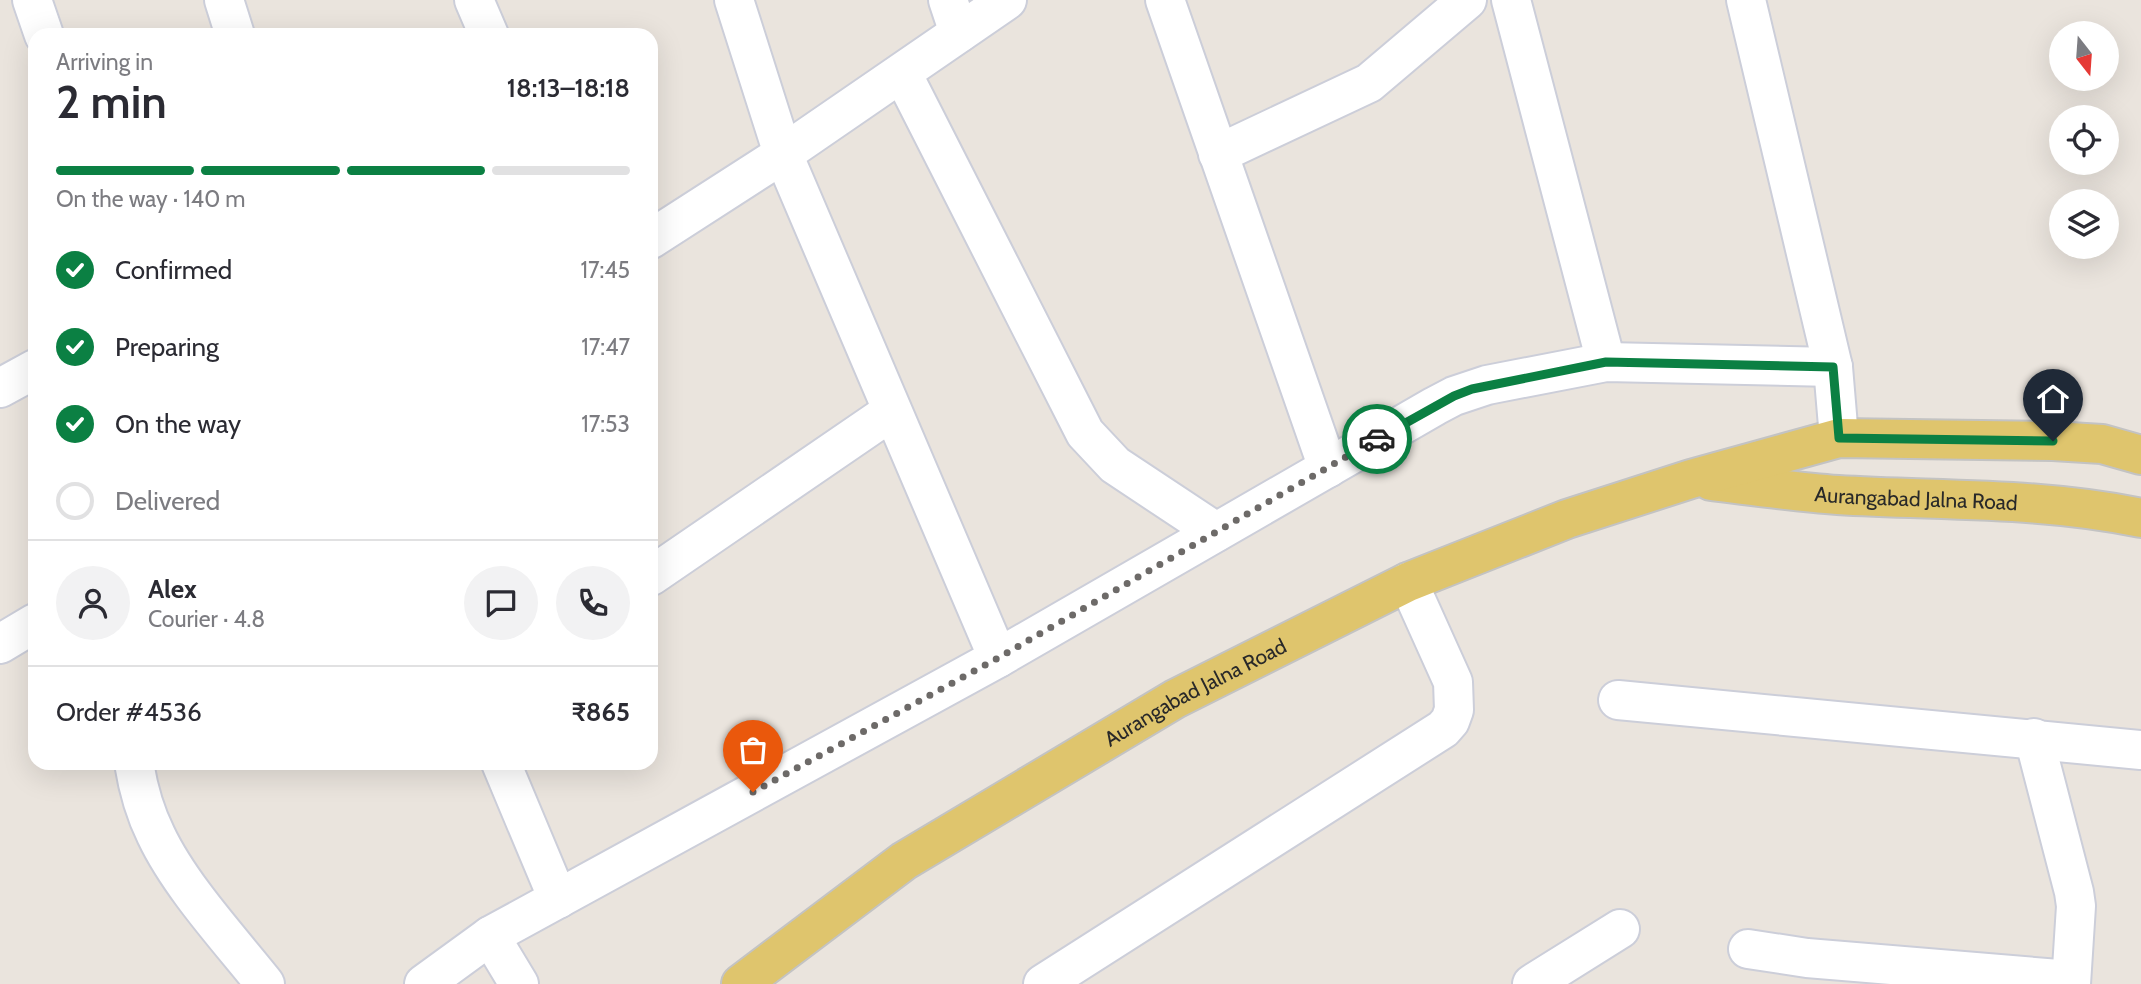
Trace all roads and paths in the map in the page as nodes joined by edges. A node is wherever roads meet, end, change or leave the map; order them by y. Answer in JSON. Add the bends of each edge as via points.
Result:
{"nodes":[{"id":1,"x":32,"y":0,"type":"edge"},
{"id":2,"x":224,"y":0,"type":"edge"},
{"id":3,"x":474,"y":0,"type":"edge"},
{"id":4,"x":734,"y":0,"type":"edge"},
{"id":5,"x":1007,"y":0,"type":"edge"},
{"id":6,"x":1165,"y":0,"type":"edge"},
{"id":7,"x":1467,"y":0,"type":"edge"},
{"id":8,"x":1511,"y":0,"type":"edge"},
{"id":9,"x":1746,"y":0,"type":"edge"},
{"id":10,"x":954,"y":17,"type":"edge"},
{"id":11,"x":42,"y":28,"type":"edge"},
{"id":12,"x":234,"y":28,"type":"edge"},
{"id":13,"x":486,"y":28,"type":"edge"},
{"id":14,"x":902,"y":73,"type":"junction"},
{"id":15,"x":783,"y":154,"type":"junction"},
{"id":16,"x":1219,"y":154,"type":"junction"},
{"id":17,"x":658,"y":234,"type":"edge"},
{"id":18,"x":1606,"y":362,"type":"junction"},
{"id":19,"x":1833,"y":367,"type":"junction"},
{"id":20,"x":28,"y":373,"type":"edge"},
{"id":21,"x":0,"y":388,"type":"edge"},
{"id":22,"x":892,"y":411,"type":"junction"},
{"id":23,"x":1839,"y":438,"type":"junction"},
{"id":24,"x":2141,"y":455,"type":"edge"},
{"id":25,"x":1328,"y":468,"type":"junction"},
{"id":26,"x":1690,"y":479,"type":"junction"},
{"id":27,"x":2141,"y":518,"type":"edge"},
{"id":28,"x":1216,"y":532,"type":"junction"},
{"id":29,"x":658,"y":571,"type":"edge"},
{"id":30,"x":1408,"y":582,"type":"junction"},
{"id":31,"x":28,"y":627,"type":"edge"},
{"id":32,"x":0,"y":644,"type":"edge"},
{"id":33,"x":998,"y":658,"type":"junction"},
{"id":34,"x":1618,"y":700,"type":"dead end"},
{"id":35,"x":2034,"y":738,"type":"junction"},
{"id":36,"x":2141,"y":750,"type":"edge"},
{"id":37,"x":136,"y":770,"type":"edge"},
{"id":38,"x":504,"y":770,"type":"edge"},
{"id":39,"x":558,"y":899,"type":"junction"},
{"id":40,"x":1620,"y":929,"type":"dead end"},
{"id":41,"x":490,"y":936,"type":"junction"},
{"id":42,"x":1748,"y":949,"type":"dead end"},
{"id":43,"x":1812,"y":971,"type":"edge"},
{"id":44,"x":2071,"y":982,"type":"edge"},
{"id":45,"x":265,"y":984,"type":"edge"},
{"id":46,"x":424,"y":984,"type":"edge"},
{"id":47,"x":519,"y":984,"type":"edge"},
{"id":48,"x":741,"y":984,"type":"edge"},
{"id":49,"x":1043,"y":984,"type":"edge"},
{"id":50,"x":1532,"y":984,"type":"edge"}],
"edges":[{"from":1,"to":11,"type":"street"},
{"from":2,"to":12,"type":"street"},
{"from":3,"to":13,"type":"street"},
{"from":4,"to":15,"type":"street"},
{"from":5,"to":10,"type":"street"},
{"from":6,"to":16,"type":"street"},
{"from":7,"to":16,"type":"street","via":[[1369,83]]},
{"from":8,"to":18,"type":"street"},
{"from":9,"to":19,"type":"street"},
{"from":10,"to":14,"type":"street"},
{"from":14,"to":15,"type":"street"},
{"from":14,"to":28,"type":"street","via":[[1085,433],[1115,465]]},
{"from":15,"to":17,"type":"street"},
{"from":15,"to":22,"type":"street"},
{"from":16,"to":25,"type":"street"},
{"from":18,"to":19,"type":"street"},
{"from":18,"to":25,"type":"street","via":[[1487,385],[1454,396]]},
{"from":19,"to":23,"type":"street"},
{"from":20,"to":21,"type":"street"},
{"from":22,"to":29,"type":"street"},
{"from":22,"to":33,"type":"street"},
{"from":23,"to":24,"type":"main road","name":"Aurangabad Jalna Road","via":[[2053,441],[2102,444]]},
{"from":23,"to":26,"type":"main road","name":"Aurangabad Jalna Road"},
{"from":25,"to":28,"type":"street"},
{"from":26,"to":27,"type":"main road","name":"Aurangabad Jalna Road","via":[[1836,495],[2053,505]]},
{"from":26,"to":30,"type":"main road","name":"Aurangabad Jalna Road","via":[[1567,519]]},
{"from":28,"to":33,"type":"street"},
{"from":30,"to":48,"type":"main road","name":"Aurangabad Jalna Road","via":[[1175,699],[915,853]]},
{"from":30,"to":49,"type":"street","via":[[1453,682],[1454,710],[1443,729]]},
{"from":31,"to":32,"type":"street"},
{"from":33,"to":39,"type":"street"},
{"from":34,"to":35,"type":"street"},
{"from":35,"to":36,"type":"street"},
{"from":35,"to":44,"type":"street","via":[[2074,892]]},
{"from":37,"to":45,"type":"street","via":[[156,837],[189,889]]},
{"from":38,"to":39,"type":"street"},
{"from":39,"to":41,"type":"street"},
{"from":40,"to":50,"type":"street"},
{"from":41,"to":46,"type":"street"},
{"from":41,"to":47,"type":"street"},
{"from":42,"to":43,"type":"street"},
{"from":43,"to":44,"type":"street"}]}
